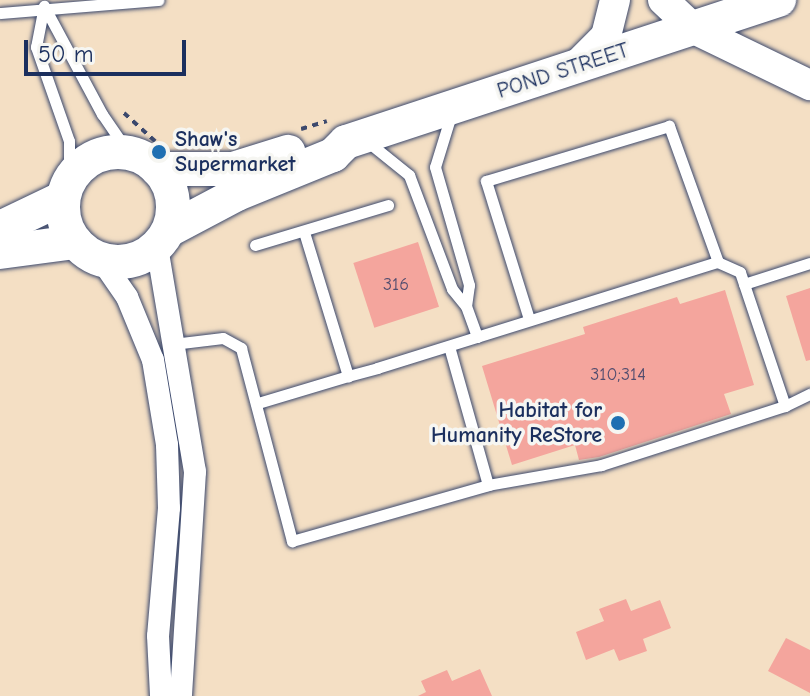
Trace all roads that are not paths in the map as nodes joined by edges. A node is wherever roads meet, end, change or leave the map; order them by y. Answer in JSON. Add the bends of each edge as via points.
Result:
{"nodes":[{"id":1,"x":158,"y":0,"type":"edge"},
{"id":2,"x":615,"y":0,"type":"edge"},
{"id":3,"x":663,"y":0,"type":"edge"},
{"id":4,"x":779,"y":0,"type":"edge"},
{"id":5,"x":44,"y":6,"type":"junction"},
{"id":6,"x":0,"y":13,"type":"edge"},
{"id":7,"x":694,"y":29,"type":"junction"},
{"id":8,"x":574,"y":68,"type":"junction"},
{"id":9,"x":810,"y":85,"type":"edge"},
{"id":10,"x":453,"y":107,"type":"junction"},
{"id":11,"x":347,"y":132,"type":"junction"},
{"id":12,"x":128,"y":152,"type":"junction"},
{"id":13,"x":160,"y":157,"type":"junction"},
{"id":14,"x":66,"y":188,"type":"junction"},
{"id":15,"x":388,"y":205,"type":"dead end"},
{"id":16,"x":0,"y":228,"type":"edge"},
{"id":17,"x":304,"y":232,"type":"junction"},
{"id":18,"x":163,"y":239,"type":"junction"},
{"id":19,"x":255,"y":245,"type":"dead end"},
{"id":20,"x":0,"y":252,"type":"edge"},
{"id":21,"x":89,"y":252,"type":"junction"},
{"id":22,"x":718,"y":262,"type":"junction"},
{"id":23,"x":810,"y":263,"type":"edge"},
{"id":24,"x":744,"y":284,"type":"junction"},
{"id":25,"x":466,"y":306,"type":"junction"},
{"id":26,"x":529,"y":319,"type":"junction"},
{"id":27,"x":171,"y":336,"type":"junction"},
{"id":28,"x":477,"y":337,"type":"junction"},
{"id":29,"x":449,"y":346,"type":"junction"},
{"id":30,"x":149,"y":351,"type":"junction"},
{"id":31,"x":348,"y":376,"type":"junction"},
{"id":32,"x":810,"y":394,"type":"edge"},
{"id":33,"x":258,"y":403,"type":"junction"},
{"id":34,"x":785,"y":406,"type":"junction"},
{"id":35,"x":488,"y":485,"type":"junction"},
{"id":36,"x":161,"y":696,"type":"edge"},
{"id":37,"x":181,"y":696,"type":"edge"}],
"edges":[{"from":1,"to":5,"type":"lane"},
{"from":2,"to":8,"type":"main road","via":[[606,36]]},
{"from":3,"to":7,"type":"main road"},
{"from":4,"to":7,"type":"main road","name":"POND STREET"},
{"from":5,"to":6,"type":"lane"},
{"from":5,"to":12,"type":"lane"},
{"from":5,"to":14,"type":"lane","via":[[36,47],[69,141]]},
{"from":7,"to":8,"type":"main road","name":"POND STREET"},
{"from":7,"to":9,"type":"main road"},
{"from":8,"to":10,"type":"main road","name":"POND STREET"},
{"from":10,"to":11,"type":"main road","name":"POND STREET"},
{"from":10,"to":25,"type":"lane","via":[[435,167],[469,285]]},
{"from":11,"to":13,"type":"main road","name":"POND STREET","via":[[233,169]]},
{"from":11,"to":18,"type":"main road","name":"POND STREET","via":[[333,155],[237,194]]},
{"from":11,"to":25,"type":"lane","via":[[409,175],[452,289]]},
{"from":12,"to":13,"type":"main road"},
{"from":12,"to":14,"type":"main road","via":[[94,156]]},
{"from":13,"to":18,"type":"main road","via":[[172,198]]},
{"from":14,"to":16,"type":"main road"},
{"from":14,"to":21,"type":"main road","via":[[65,223]]},
{"from":15,"to":17,"type":"lane"},
{"from":17,"to":19,"type":"lane"},
{"from":17,"to":31,"type":"lane"},
{"from":18,"to":21,"type":"main road","via":[[128,262]]},
{"from":18,"to":27,"type":"street"},
{"from":20,"to":21,"type":"main road"},
{"from":21,"to":30,"type":"street","via":[[127,297]]},
{"from":22,"to":24,"type":"lane","via":[[740,272]]},
{"from":22,"to":26,"type":"lane"},
{"from":22,"to":26,"type":"lane","via":[[669,126],[515,172],[486,181]]},
{"from":23,"to":24,"type":"lane"},
{"from":24,"to":34,"type":"lane"},
{"from":25,"to":28,"type":"lane"},
{"from":26,"to":28,"type":"lane"},
{"from":27,"to":30,"type":"street"},
{"from":27,"to":33,"type":"lane","via":[[223,338],[241,348]]},
{"from":27,"to":37,"type":"street","via":[[195,472]]},
{"from":28,"to":29,"type":"lane"},
{"from":29,"to":31,"type":"lane"},
{"from":29,"to":35,"type":"lane"},
{"from":30,"to":36,"type":"street","via":[[167,445],[169,508],[158,636]]},
{"from":31,"to":33,"type":"lane"},
{"from":32,"to":34,"type":"lane"},
{"from":33,"to":35,"type":"lane","via":[[292,541]]},
{"from":34,"to":35,"type":"lane","via":[[601,465]]}]}
